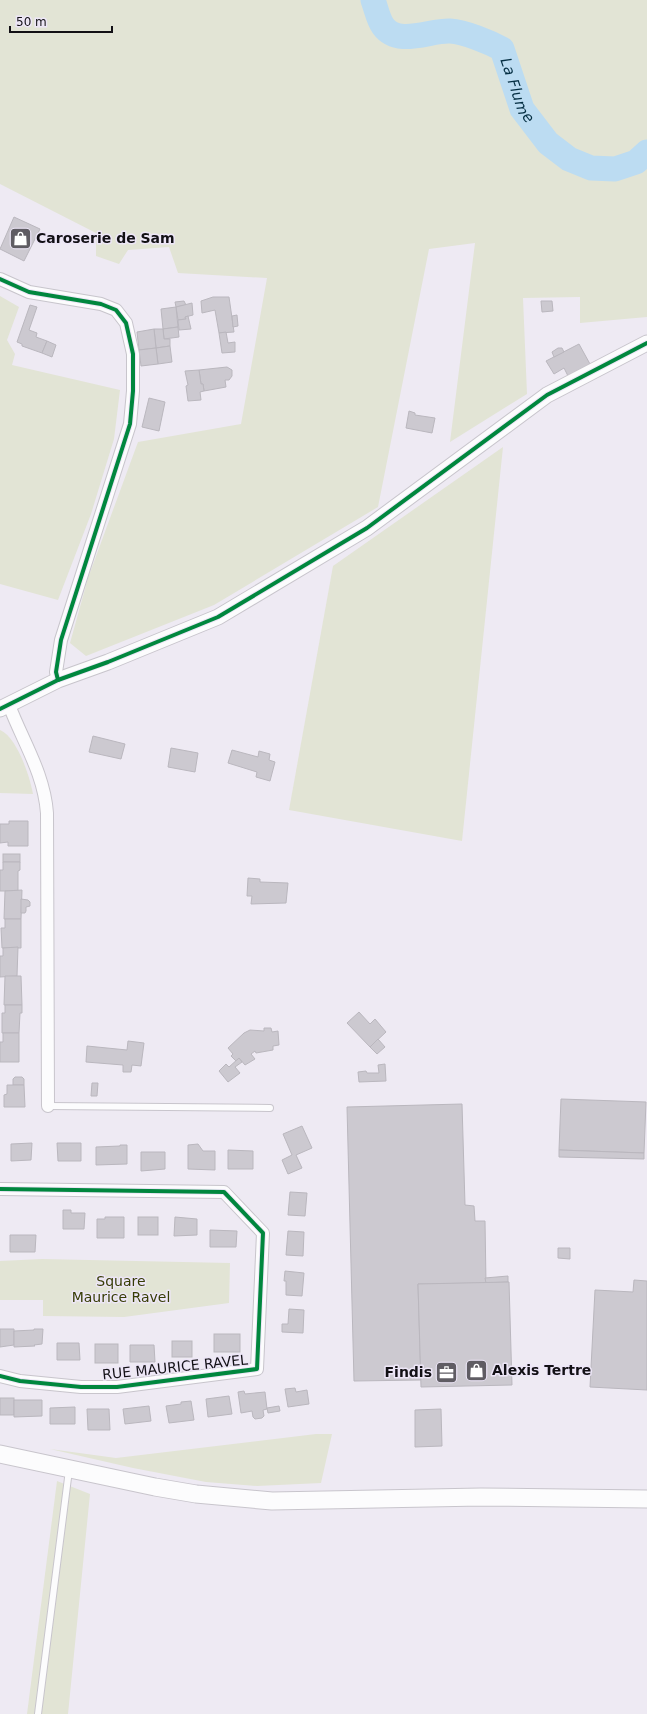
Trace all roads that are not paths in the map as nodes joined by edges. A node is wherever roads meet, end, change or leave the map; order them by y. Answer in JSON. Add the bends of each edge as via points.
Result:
{"nodes":[{"id":1,"x":0,"y":279,"type":"edge"},
{"id":2,"x":647,"y":343,"type":"edge"},
{"id":3,"x":58,"y":680,"type":"junction"},
{"id":4,"x":4,"y":707,"type":"edge"},
{"id":5,"x":48,"y":1106,"type":"joint"},
{"id":6,"x":270,"y":1108,"type":"dead end"},
{"id":7,"x":0,"y":1189,"type":"edge"},
{"id":8,"x":0,"y":1376,"type":"edge"},
{"id":9,"x":0,"y":1454,"type":"edge"},
{"id":10,"x":69,"y":1468,"type":"junction"},
{"id":11,"x":647,"y":1499,"type":"edge"},
{"id":12,"x":38,"y":1714,"type":"edge"}],
"edges":[{"from":1,"to":3,"type":"street","via":[[29,292],[101,304],[116,310],[126,323],[132,354],[133,391],[130,424],[61,640],[56,672]]},
{"from":2,"to":3,"type":"street","via":[[548,395],[367,528],[218,617]]},
{"from":3,"to":4,"type":"street"},
{"from":4,"to":5,"type":"street","via":[[38,771],[47,813]]},
{"from":5,"to":6,"type":"lane"},
{"from":7,"to":8,"type":"street","name":"RUE MAURICE RAVEL","via":[[224,1192],[263,1232],[257,1369],[117,1387],[20,1381]]},
{"from":9,"to":10,"type":"main road"},
{"from":10,"to":11,"type":"main road","via":[[155,1488],[272,1501],[482,1497]]},
{"from":10,"to":12,"type":"lane"}]}
